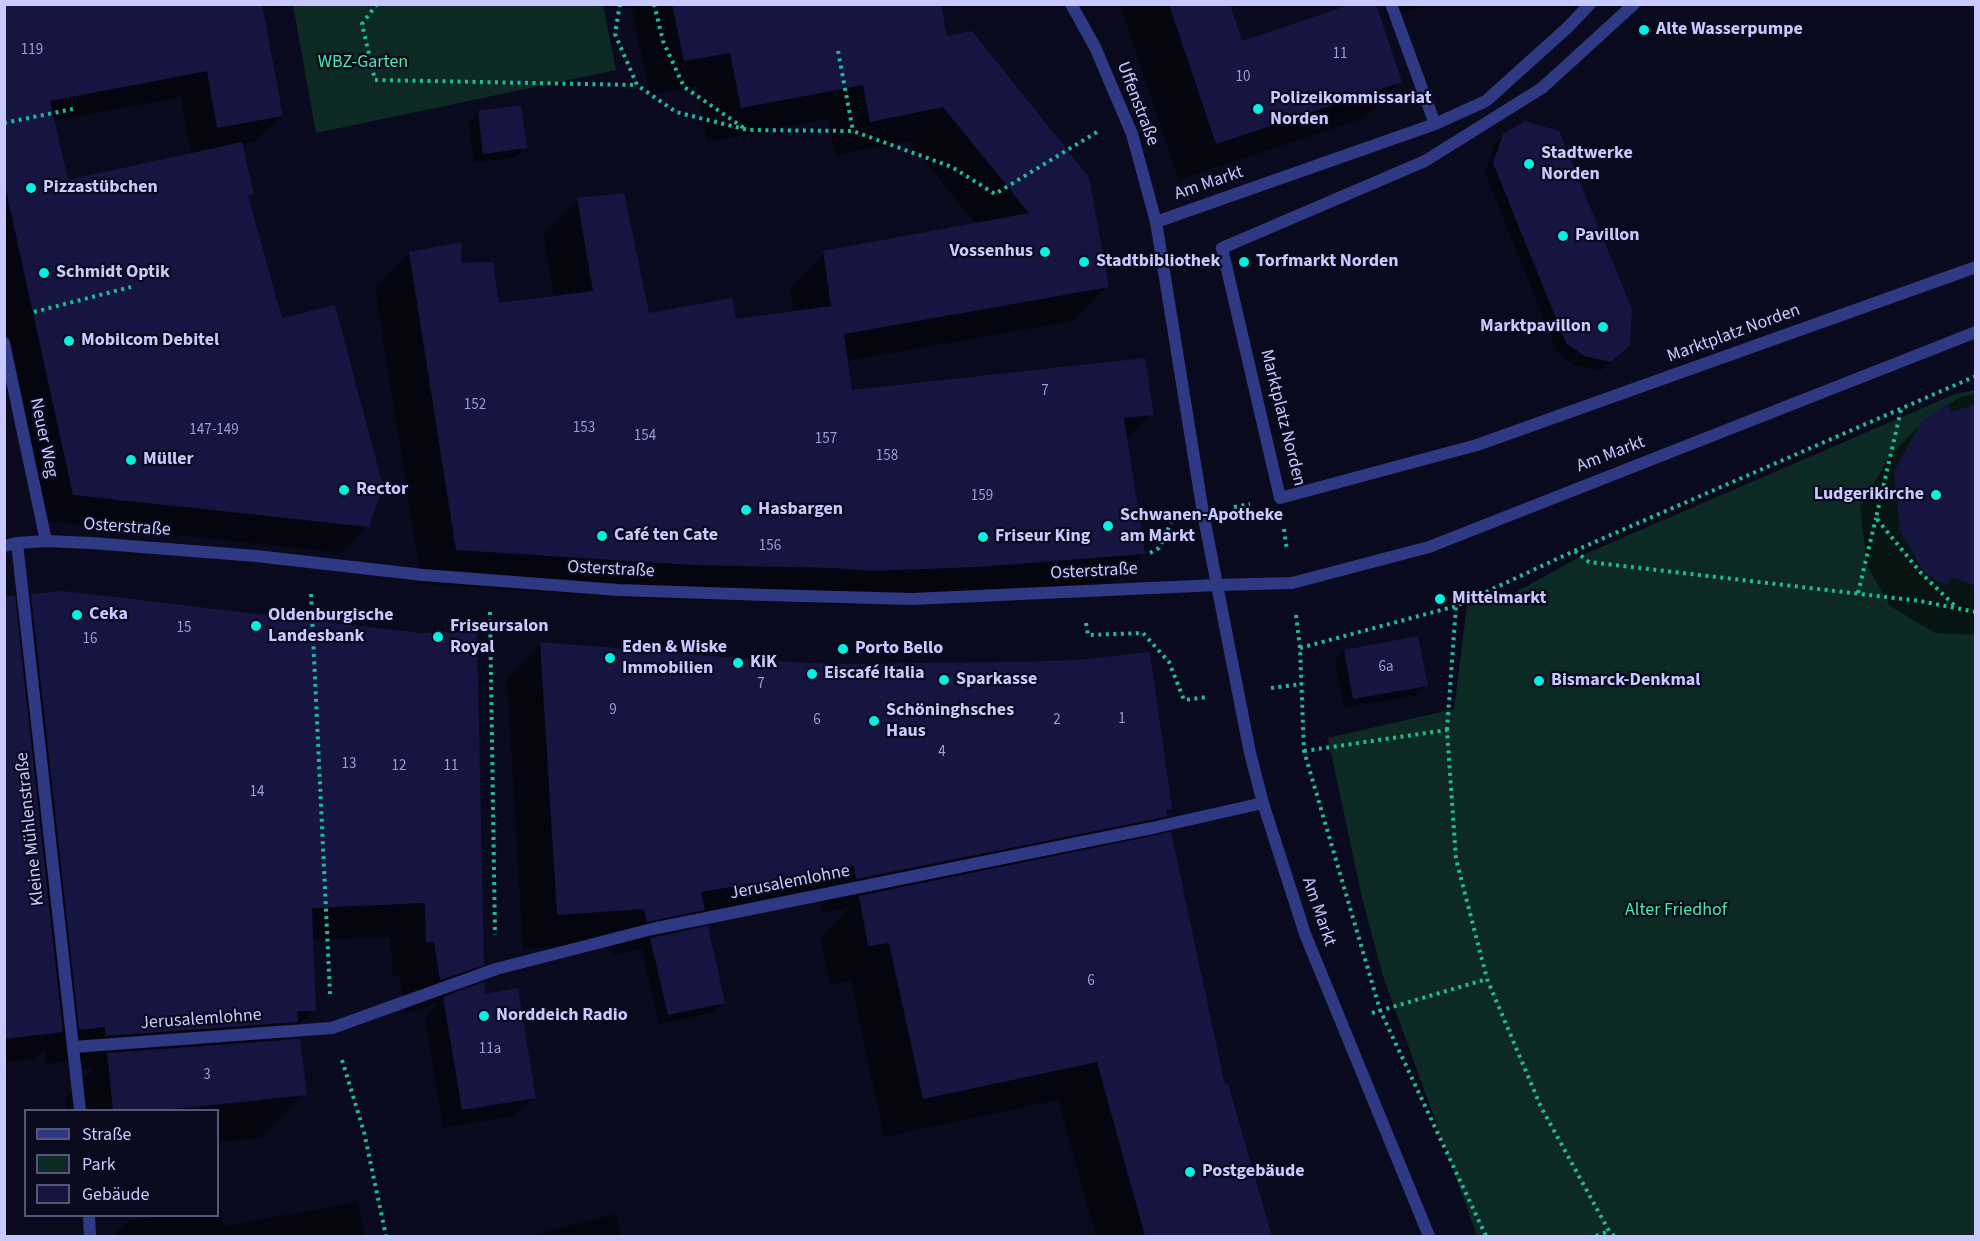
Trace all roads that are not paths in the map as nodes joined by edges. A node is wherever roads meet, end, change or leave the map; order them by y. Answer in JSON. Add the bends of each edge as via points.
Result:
{"nodes":[{"id":1,"x":1071,"y":4,"type":"edge"},
{"id":2,"x":1392,"y":4,"type":"edge"},
{"id":3,"x":1590,"y":4,"type":"edge"},
{"id":4,"x":1634,"y":4,"type":"edge"},
{"id":5,"x":1435,"y":124,"type":"junction"},
{"id":6,"x":1156,"y":222,"type":"junction"},
{"id":7,"x":1976,"y":267,"type":"edge"},
{"id":8,"x":1976,"y":332,"type":"edge"},
{"id":9,"x":4,"y":343,"type":"edge"},
{"id":10,"x":46,"y":541,"type":"junction"},
{"id":11,"x":11,"y":544,"type":"edge"},
{"id":12,"x":1216,"y":585,"type":"junction"},
{"id":13,"x":1263,"y":803,"type":"junction"},
{"id":14,"x":73,"y":1047,"type":"junction"},
{"id":15,"x":80,"y":1109,"type":"edge"},
{"id":16,"x":89,"y":1217,"type":"edge"},
{"id":17,"x":90,"y":1236,"type":"edge"},
{"id":18,"x":1428,"y":1236,"type":"edge"}],
"edges":[{"from":1,"to":6,"type":"street","name":"Uffenstraße","via":[[1095,47],[1132,134]]},
{"from":2,"to":5,"type":"street"},
{"from":3,"to":5,"type":"street","name":"Am Markt","via":[[1486,101]]},
{"from":4,"to":7,"type":"street","name":"Marktplatz Norden","via":[[1542,88],[1425,161],[1222,248],[1280,498],[1477,445]]},
{"from":5,"to":6,"type":"street","name":"Am Markt"},
{"from":6,"to":12,"type":"street","name":"Am Markt"},
{"from":8,"to":12,"type":"street","name":"Am Markt","via":[[1429,546],[1292,583]]},
{"from":9,"to":10,"type":"street","name":"Neuer Weg"},
{"from":10,"to":11,"type":"street","name":"Osterstraße"},
{"from":10,"to":12,"type":"street","name":"Osterstraße","via":[[618,590],[912,599]]},
{"from":11,"to":14,"type":"street","name":"Kleine Mühlenstraße"},
{"from":12,"to":13,"type":"street","name":"Am Markt"},
{"from":13,"to":14,"type":"street","name":"Jerusalemlohne","via":[[652,929],[496,969],[332,1028]]},
{"from":13,"to":18,"type":"street","name":"Am Markt","via":[[1305,934]]},
{"from":14,"to":15,"type":"street","name":"Kleine Mühlenstraße"},
{"from":16,"to":17,"type":"street"}]}
